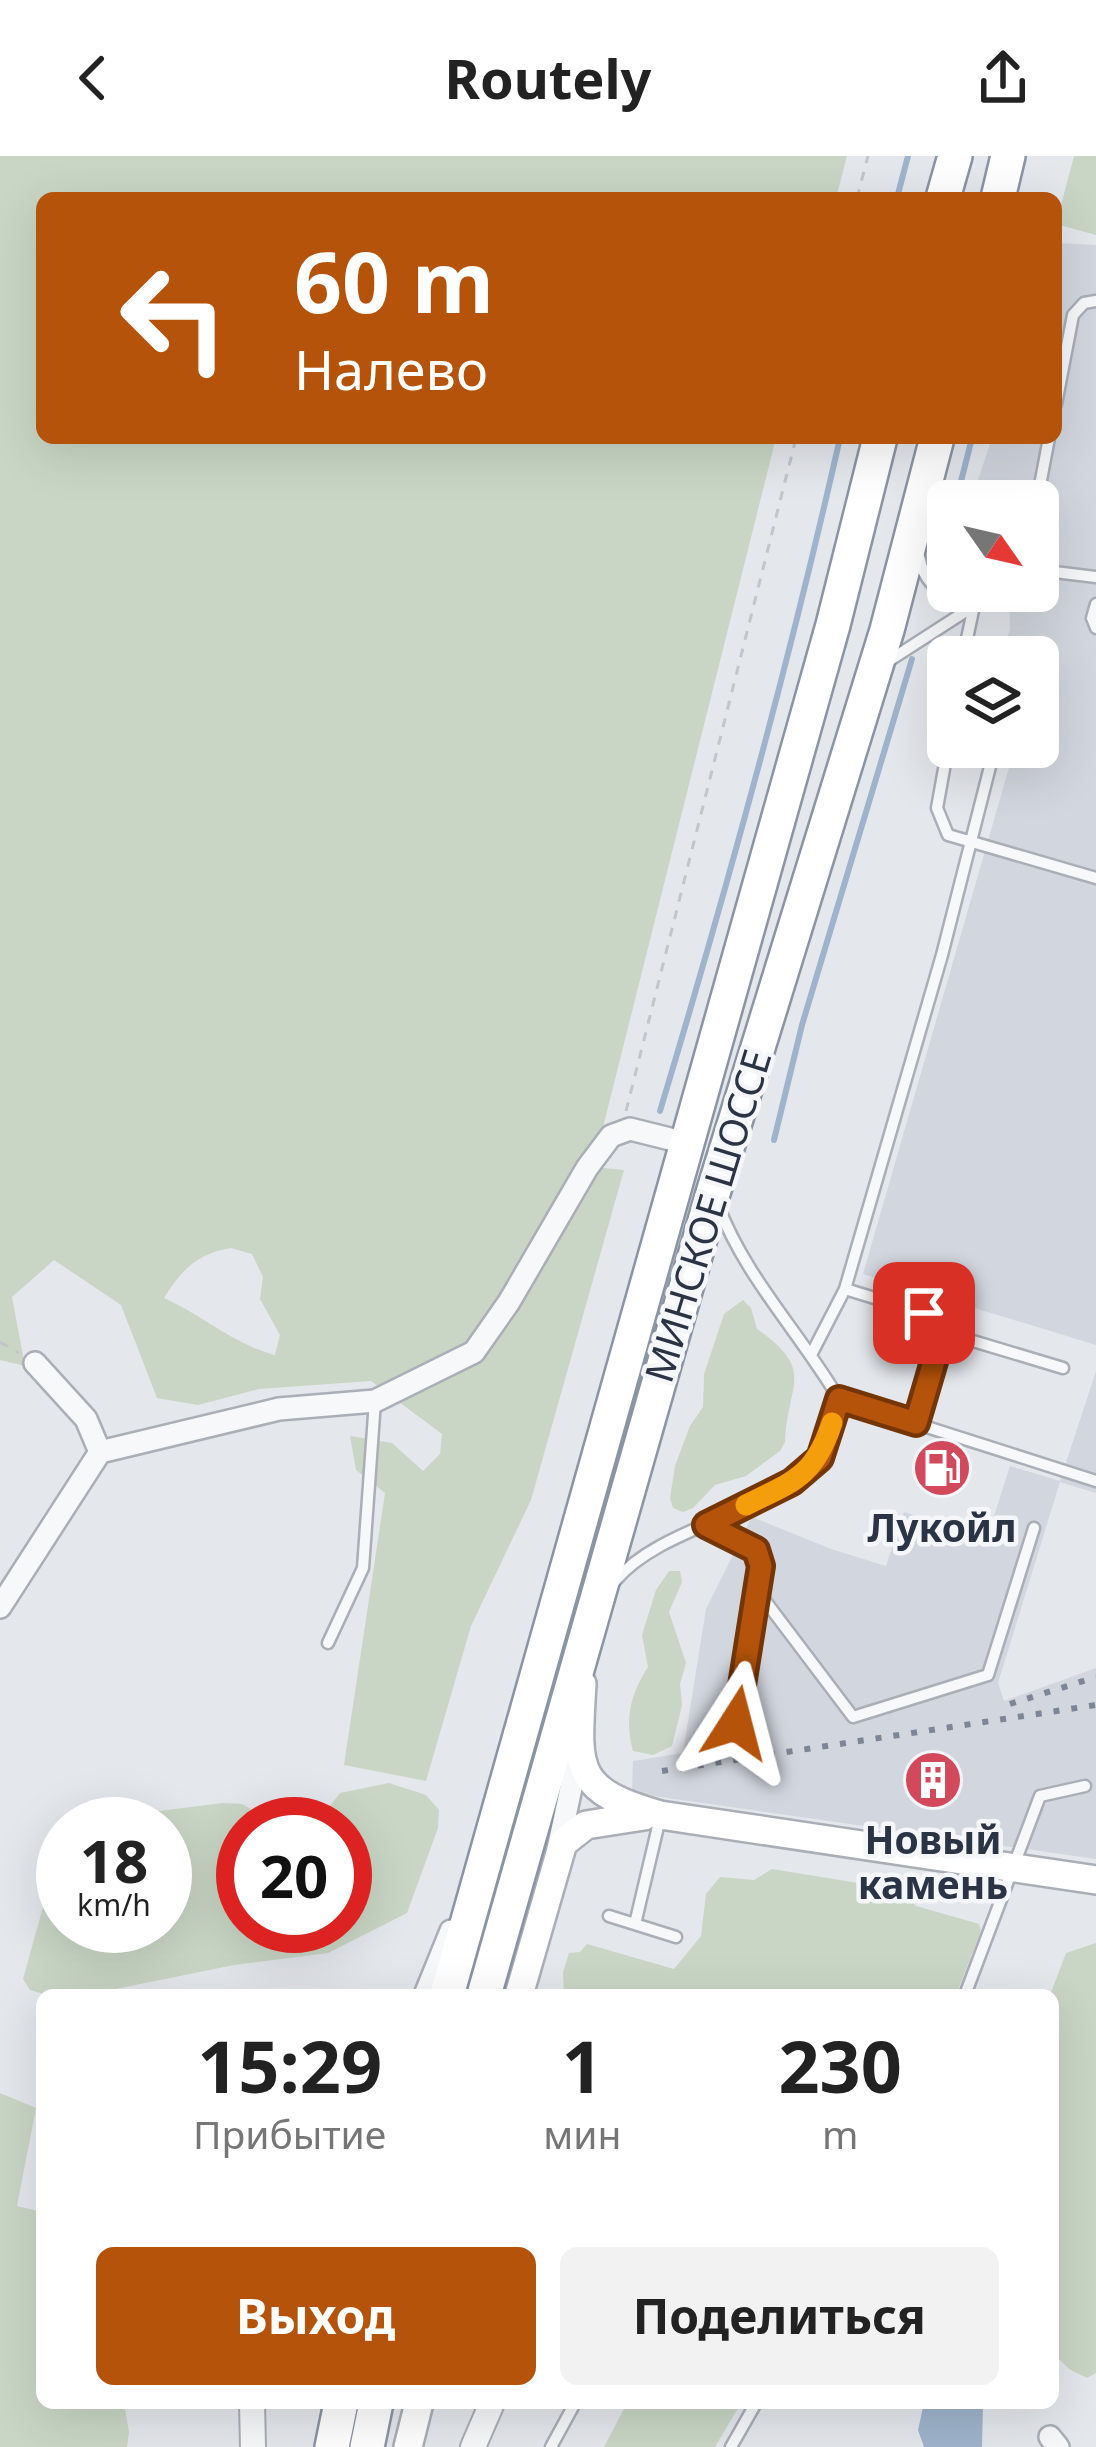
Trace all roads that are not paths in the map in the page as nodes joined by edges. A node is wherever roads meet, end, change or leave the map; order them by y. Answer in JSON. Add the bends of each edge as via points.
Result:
{"nodes":[{"id":1,"x":955,"y":156,"type":"edge"},
{"id":2,"x":1009,"y":156,"type":"edge"},
{"id":3,"x":945,"y":192,"type":"edge"},
{"id":4,"x":1000,"y":192,"type":"edge"},
{"id":5,"x":1096,"y":301,"type":"edge"},
{"id":6,"x":1062,"y":372,"type":"edge"},
{"id":7,"x":878,"y":444,"type":"edge"},
{"id":8,"x":935,"y":444,"type":"edge"},
{"id":9,"x":1048,"y":444,"type":"edge"},
{"id":10,"x":1041,"y":480,"type":"edge"},
{"id":11,"x":915,"y":525,"type":"junction"},
{"id":12,"x":1059,"y":573,"type":"edge"},
{"id":13,"x":1096,"y":577,"type":"edge"},
{"id":14,"x":927,"y":581,"type":"edge"},
{"id":15,"x":1096,"y":604,"type":"edge"},
{"id":16,"x":965,"y":612,"type":"edge"},
{"id":17,"x":1096,"y":628,"type":"edge"},
{"id":18,"x":874,"y":670,"type":"junction"},
{"id":19,"x":944,"y":768,"type":"edge"},
{"id":20,"x":988,"y":768,"type":"edge"},
{"id":21,"x":969,"y":842,"type":"junction"},
{"id":22,"x":1096,"y":878,"type":"edge"},
{"id":23,"x":686,"y":1143,"type":"junction"},
{"id":24,"x":713,"y":1193,"type":"junction"},
{"id":25,"x":844,"y":1289,"type":"junction"},
{"id":26,"x":943,"y":1331,"type":"junction"},
{"id":27,"x":812,"y":1353,"type":"junction"},
{"id":28,"x":35,"y":1363,"type":"dead end"},
{"id":29,"x":1063,"y":1368,"type":"dead end"},
{"id":30,"x":839,"y":1399,"type":"junction"},
{"id":31,"x":375,"y":1401,"type":"junction"},
{"id":32,"x":916,"y":1423,"type":"junction"},
{"id":33,"x":100,"y":1452,"type":"junction"},
{"id":34,"x":1096,"y":1480,"type":"edge"},
{"id":35,"x":706,"y":1525,"type":"junction"},
{"id":36,"x":1034,"y":1528,"type":"dead end"},
{"id":37,"x":757,"y":1590,"type":"junction"},
{"id":38,"x":0,"y":1606,"type":"edge"},
{"id":39,"x":586,"y":1629,"type":"junction"},
{"id":40,"x":328,"y":1643,"type":"dead end"},
{"id":41,"x":736,"y":1723,"type":"dead end"},
{"id":42,"x":579,"y":1750,"type":"junction"},
{"id":43,"x":507,"y":1785,"type":"junction"},
{"id":44,"x":1084,"y":1786,"type":"dead end"},
{"id":45,"x":660,"y":1815,"type":"junction"},
{"id":46,"x":556,"y":1861,"type":"junction"},
{"id":47,"x":1015,"y":1868,"type":"junction"},
{"id":48,"x":1096,"y":1880,"type":"edge"},
{"id":49,"x":609,"y":1916,"type":"dead end"},
{"id":50,"x":635,"y":1924,"type":"junction"},
{"id":51,"x":676,"y":1936,"type":"dead end"},
{"id":52,"x":426,"y":1989,"type":"edge"},
{"id":53,"x":450,"y":1989,"type":"edge"},
{"id":54,"x":486,"y":1989,"type":"edge"},
{"id":55,"x":521,"y":1989,"type":"edge"},
{"id":56,"x":967,"y":1989,"type":"edge"},
{"id":57,"x":252,"y":2409,"type":"edge"},
{"id":58,"x":264,"y":2409,"type":"edge"},
{"id":59,"x":340,"y":2409,"type":"edge"},
{"id":60,"x":375,"y":2409,"type":"edge"},
{"id":61,"x":417,"y":2409,"type":"edge"},
{"id":62,"x":489,"y":2409,"type":"edge"},
{"id":63,"x":572,"y":2409,"type":"edge"},
{"id":64,"x":753,"y":2409,"type":"edge"},
{"id":65,"x":254,"y":2447,"type":"edge"},
{"id":66,"x":332,"y":2447,"type":"edge"},
{"id":67,"x":367,"y":2447,"type":"edge"},
{"id":68,"x":409,"y":2447,"type":"edge"},
{"id":69,"x":473,"y":2447,"type":"edge"},
{"id":70,"x":551,"y":2447,"type":"edge"},
{"id":71,"x":731,"y":2447,"type":"edge"}],
"edges":[{"from":1,"to":3,"type":"highway"},
{"from":2,"to":4,"type":"highway"},
{"from":5,"to":6,"type":"lane","via":[[1073,314]]},
{"from":7,"to":23,"type":"highway","name":"МИНСКОЕ ШОССЕ"},
{"from":8,"to":11,"type":"highway","name":"МИНСКОЕ ШОССЕ"},
{"from":9,"to":10,"type":"lane"},
{"from":11,"to":14,"type":"lane"},
{"from":11,"to":18,"type":"highway","name":"МИНСКОЕ ШОССЕ"},
{"from":12,"to":13,"type":"lane"},
{"from":15,"to":17,"type":"lane"},
{"from":16,"to":18,"type":"lane"},
{"from":18,"to":24,"type":"highway","name":"МИНСКОЕ ШОССЕ"},
{"from":19,"to":21,"type":"lane","via":[[940,825]]},
{"from":20,"to":21,"type":"lane"},
{"from":21,"to":22,"type":"lane"},
{"from":21,"to":25,"type":"lane"},
{"from":23,"to":31,"type":"street","via":[[630,1129],[611,1136],[474,1352]]},
{"from":23,"to":43,"type":"highway","name":"МИНСКОЕ ШОССЕ"},
{"from":24,"to":27,"type":"lane","via":[[740,1256]]},
{"from":24,"to":39,"type":"highway","name":"МИНСКОЕ ШОССЕ"},
{"from":25,"to":26,"type":"lane","via":[[924,1313]]},
{"from":25,"to":27,"type":"lane"},
{"from":26,"to":29,"type":"lane"},
{"from":26,"to":32,"type":"lane"},
{"from":27,"to":30,"type":"lane"},
{"from":28,"to":33,"type":"street","via":[[86,1419]]},
{"from":30,"to":32,"type":"lane"},
{"from":30,"to":35,"type":"lane","via":[[820,1458],[792,1482]]},
{"from":31,"to":33,"type":"street","via":[[279,1409]]},
{"from":31,"to":40,"type":"lane","via":[[363,1568]]},
{"from":32,"to":34,"type":"lane"},
{"from":33,"to":38,"type":"street"},
{"from":35,"to":37,"type":"lane","via":[[756,1550]]},
{"from":35,"to":39,"type":"lane","via":[[641,1557],[618,1577]]},
{"from":36,"to":37,"type":"lane","via":[[988,1675],[853,1717]]},
{"from":37,"to":41,"type":"lane"},
{"from":39,"to":42,"type":"main road"},
{"from":39,"to":54,"type":"highway","name":"МИНСКОЕ ШОССЕ"},
{"from":42,"to":45,"type":"main road","via":[[597,1790]]},
{"from":42,"to":46,"type":"street"},
{"from":43,"to":52,"type":"street"},
{"from":43,"to":53,"type":"highway","name":"МИНСКОЕ ШОССЕ"},
{"from":44,"to":47,"type":"lane","via":[[1040,1796]]},
{"from":45,"to":46,"type":"main road","via":[[586,1825]]},
{"from":45,"to":47,"type":"main road"},
{"from":45,"to":50,"type":"lane"},
{"from":46,"to":55,"type":"main road"},
{"from":47,"to":48,"type":"main road"},
{"from":47,"to":56,"type":"lane"},
{"from":49,"to":50,"type":"lane"},
{"from":50,"to":51,"type":"lane"},
{"from":57,"to":65,"type":"street"},
{"from":58,"to":65,"type":"street"},
{"from":59,"to":66,"type":"highway"},
{"from":60,"to":67,"type":"highway"},
{"from":61,"to":68,"type":"main road"},
{"from":62,"to":69,"type":"street"},
{"from":63,"to":70,"type":"lane"},
{"from":64,"to":71,"type":"lane"}]}
